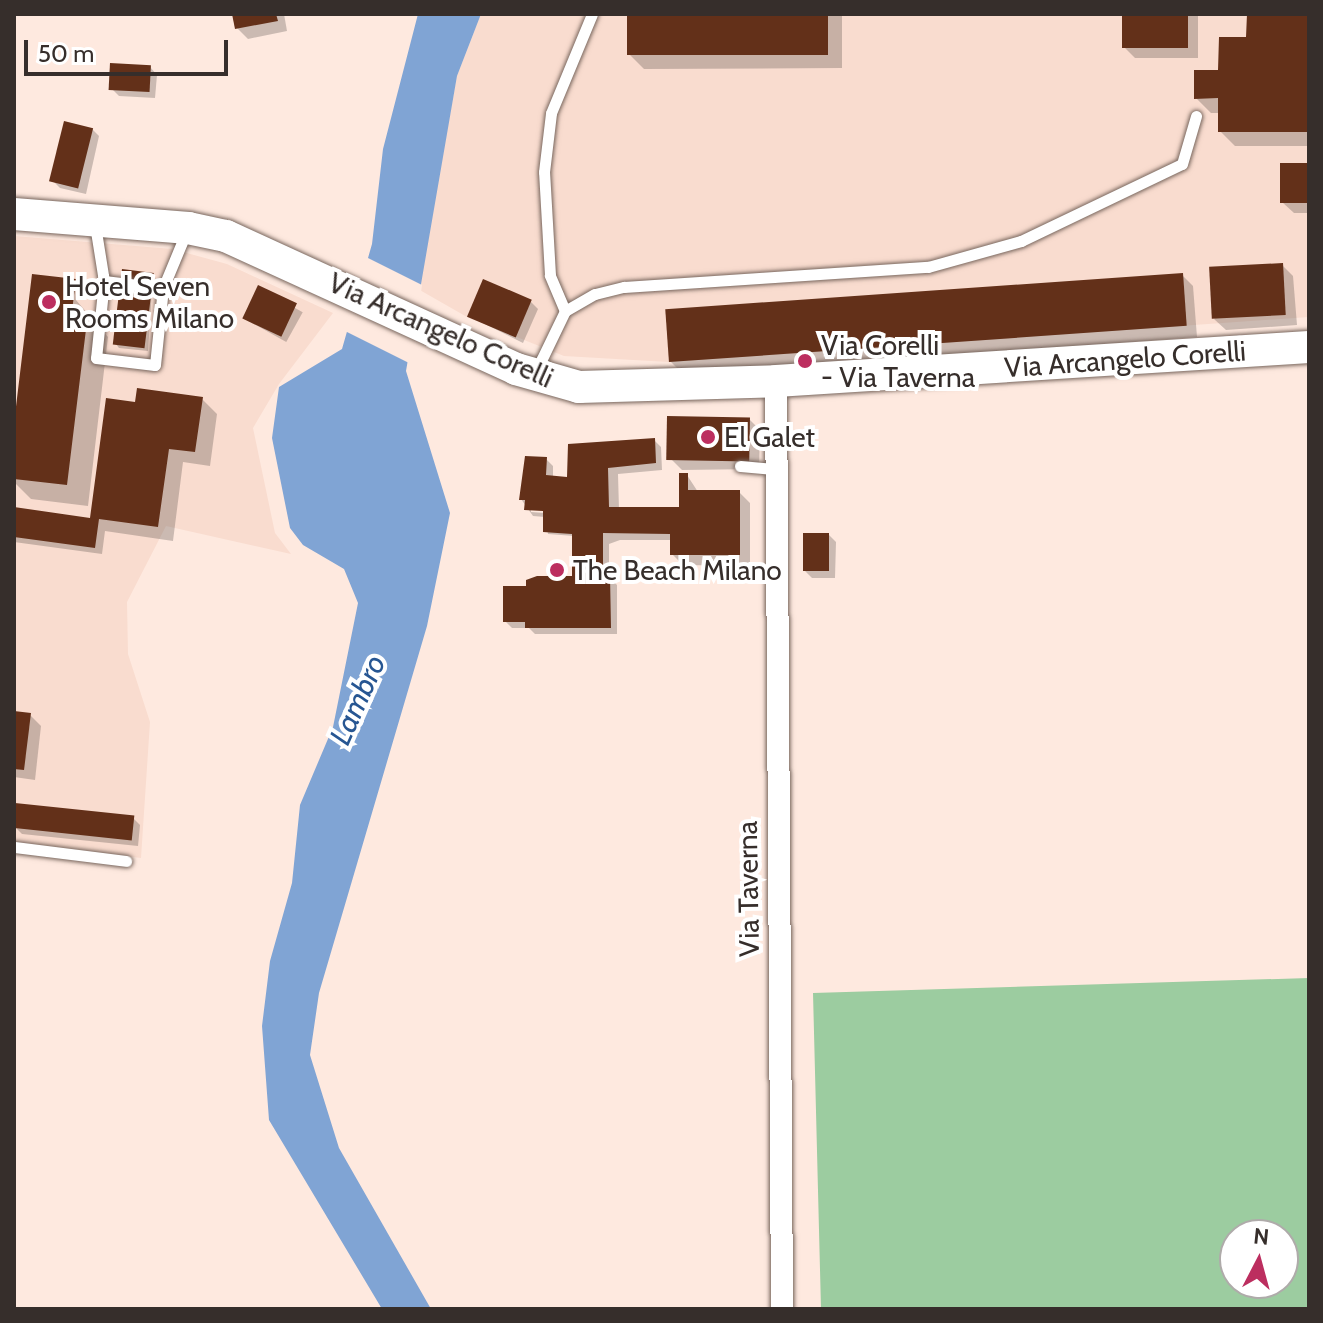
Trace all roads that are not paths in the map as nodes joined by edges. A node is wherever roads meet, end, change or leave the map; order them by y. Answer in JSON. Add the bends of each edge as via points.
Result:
{"nodes":[{"id":1,"x":592,"y":14,"type":"edge"},
{"id":2,"x":1196,"y":116,"type":"dead end"},
{"id":3,"x":14,"y":214,"type":"edge"},
{"id":4,"x":94,"y":220,"type":"junction"},
{"id":5,"x":188,"y":228,"type":"junction"},
{"id":6,"x":104,"y":281,"type":"junction"},
{"id":7,"x":163,"y":288,"type":"junction"},
{"id":8,"x":565,"y":311,"type":"junction"},
{"id":9,"x":1309,"y":347,"type":"edge"},
{"id":10,"x":535,"y":376,"type":"junction"},
{"id":11,"x":776,"y":381,"type":"junction"},
{"id":12,"x":740,"y":466,"type":"dead end"},
{"id":13,"x":774,"y":469,"type":"junction"},
{"id":14,"x":14,"y":847,"type":"edge"},
{"id":15,"x":126,"y":861,"type":"dead end"},
{"id":16,"x":782,"y":1309,"type":"edge"}],
"edges":[{"from":1,"to":8,"type":"lane","via":[[551,113],[544,172],[550,275]]},
{"from":2,"to":8,"type":"lane","via":[[1182,164],[1006,246],[928,267],[624,287],[595,294]]},
{"from":3,"to":4,"type":"street","name":"Via Arcangelo Corelli"},
{"from":4,"to":5,"type":"street","name":"Via Arcangelo Corelli"},
{"from":4,"to":6,"type":"lane"},
{"from":5,"to":7,"type":"lane"},
{"from":5,"to":10,"type":"street","name":"Via Arcangelo Corelli","via":[[226,236]]},
{"from":6,"to":7,"type":"lane"},
{"from":6,"to":7,"type":"lane","via":[[96,358],[155,365]]},
{"from":8,"to":10,"type":"lane"},
{"from":9,"to":11,"type":"street","name":"Via Arcangelo Corelli"},
{"from":10,"to":11,"type":"street","name":"Via Arcangelo Corelli","via":[[579,387]]},
{"from":11,"to":13,"type":"street","name":"Via Taverna"},
{"from":12,"to":13,"type":"lane"},
{"from":13,"to":16,"type":"street","name":"Via Taverna"},
{"from":14,"to":15,"type":"lane"}]}
